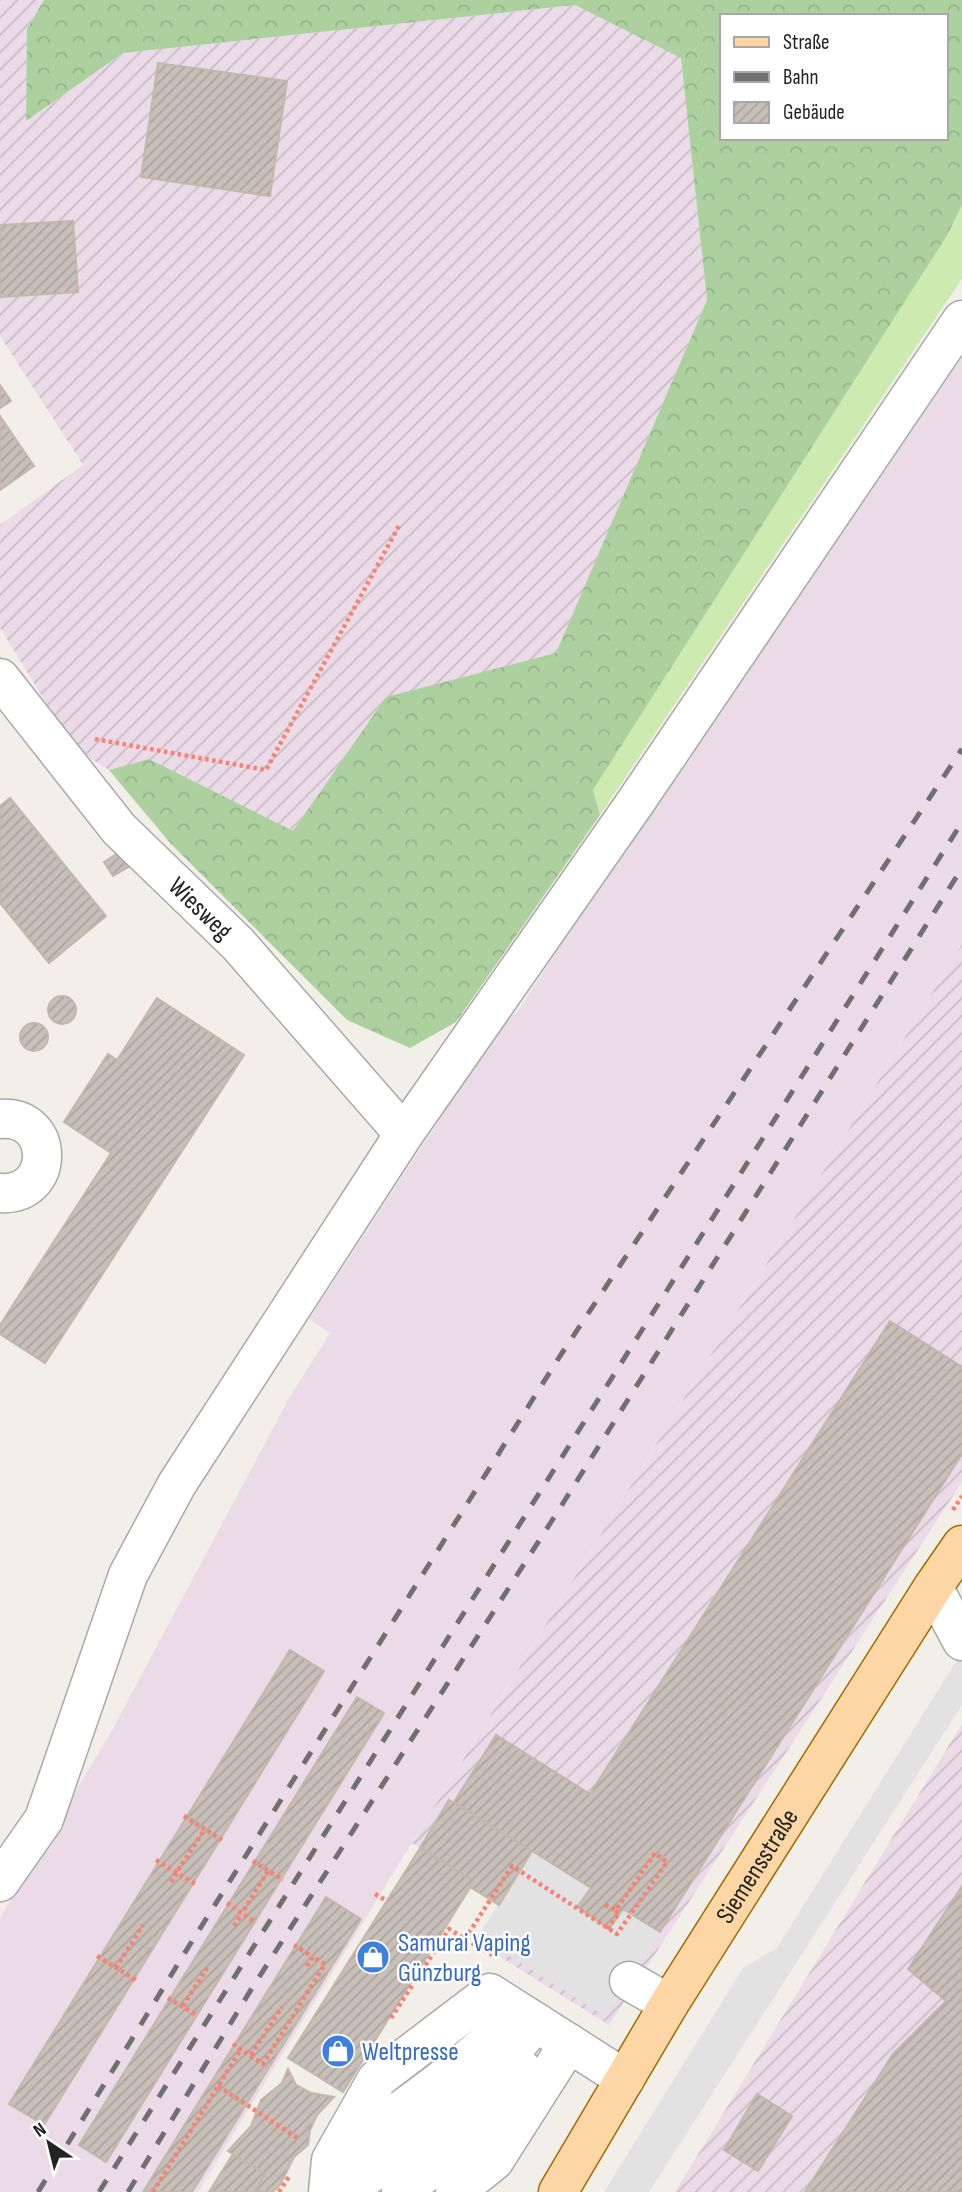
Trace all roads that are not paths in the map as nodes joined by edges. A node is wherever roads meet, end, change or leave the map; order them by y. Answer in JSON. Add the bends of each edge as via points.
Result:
{"nodes":[{"id":1,"x":962,"y":320,"type":"edge"},
{"id":2,"x":0,"y":678,"type":"edge"},
{"id":3,"x":0,"y":1119,"type":"edge"},
{"id":4,"x":404,"y":1134,"type":"junction"},
{"id":5,"x":0,"y":1193,"type":"edge"},
{"id":6,"x":962,"y":1545,"type":"edge"},
{"id":7,"x":933,"y":1587,"type":"junction"},
{"id":8,"x":962,"y":1642,"type":"edge"},
{"id":9,"x":0,"y":1882,"type":"edge"},
{"id":10,"x":629,"y":1981,"type":"dead end"},
{"id":11,"x":669,"y":2004,"type":"junction"},
{"id":12,"x":544,"y":2027,"type":"junction"},
{"id":13,"x":625,"y":2079,"type":"junction"},
{"id":14,"x":328,"y":2172,"type":"edge"},
{"id":15,"x":401,"y":2192,"type":"edge"},
{"id":16,"x":455,"y":2192,"type":"edge"},
{"id":17,"x":558,"y":2192,"type":"edge"}],
"edges":[{"from":1,"to":4,"type":"street","via":[[638,800]]},
{"from":2,"to":4,"type":"street","name":"Wiesweg","via":[[119,828],[238,944]]},
{"from":3,"to":5,"type":"street","via":[[21,1121],[31,1128],[43,1150],[43,1162],[31,1184]]},
{"from":4,"to":9,"type":"street","via":[[177,1483],[128,1575],[44,1819]]},
{"from":6,"to":7,"type":"main road","name":"Siemensstraße"},
{"from":7,"to":8,"type":"street"},
{"from":7,"to":11,"type":"main road","name":"Siemensstraße"},
{"from":10,"to":11,"type":"street"},
{"from":11,"to":13,"type":"main road","name":"Siemensstraße"},
{"from":12,"to":13,"type":"street"},
{"from":12,"to":14,"type":"street","via":[[479,2091]]},
{"from":12,"to":14,"type":"street","via":[[490,1993],[377,2079]]},
{"from":12,"to":15,"type":"street","via":[[481,2130]]},
{"from":12,"to":16,"type":"street","via":[[494,2161]]},
{"from":13,"to":17,"type":"main road","name":"Siemensstraße"}]}
